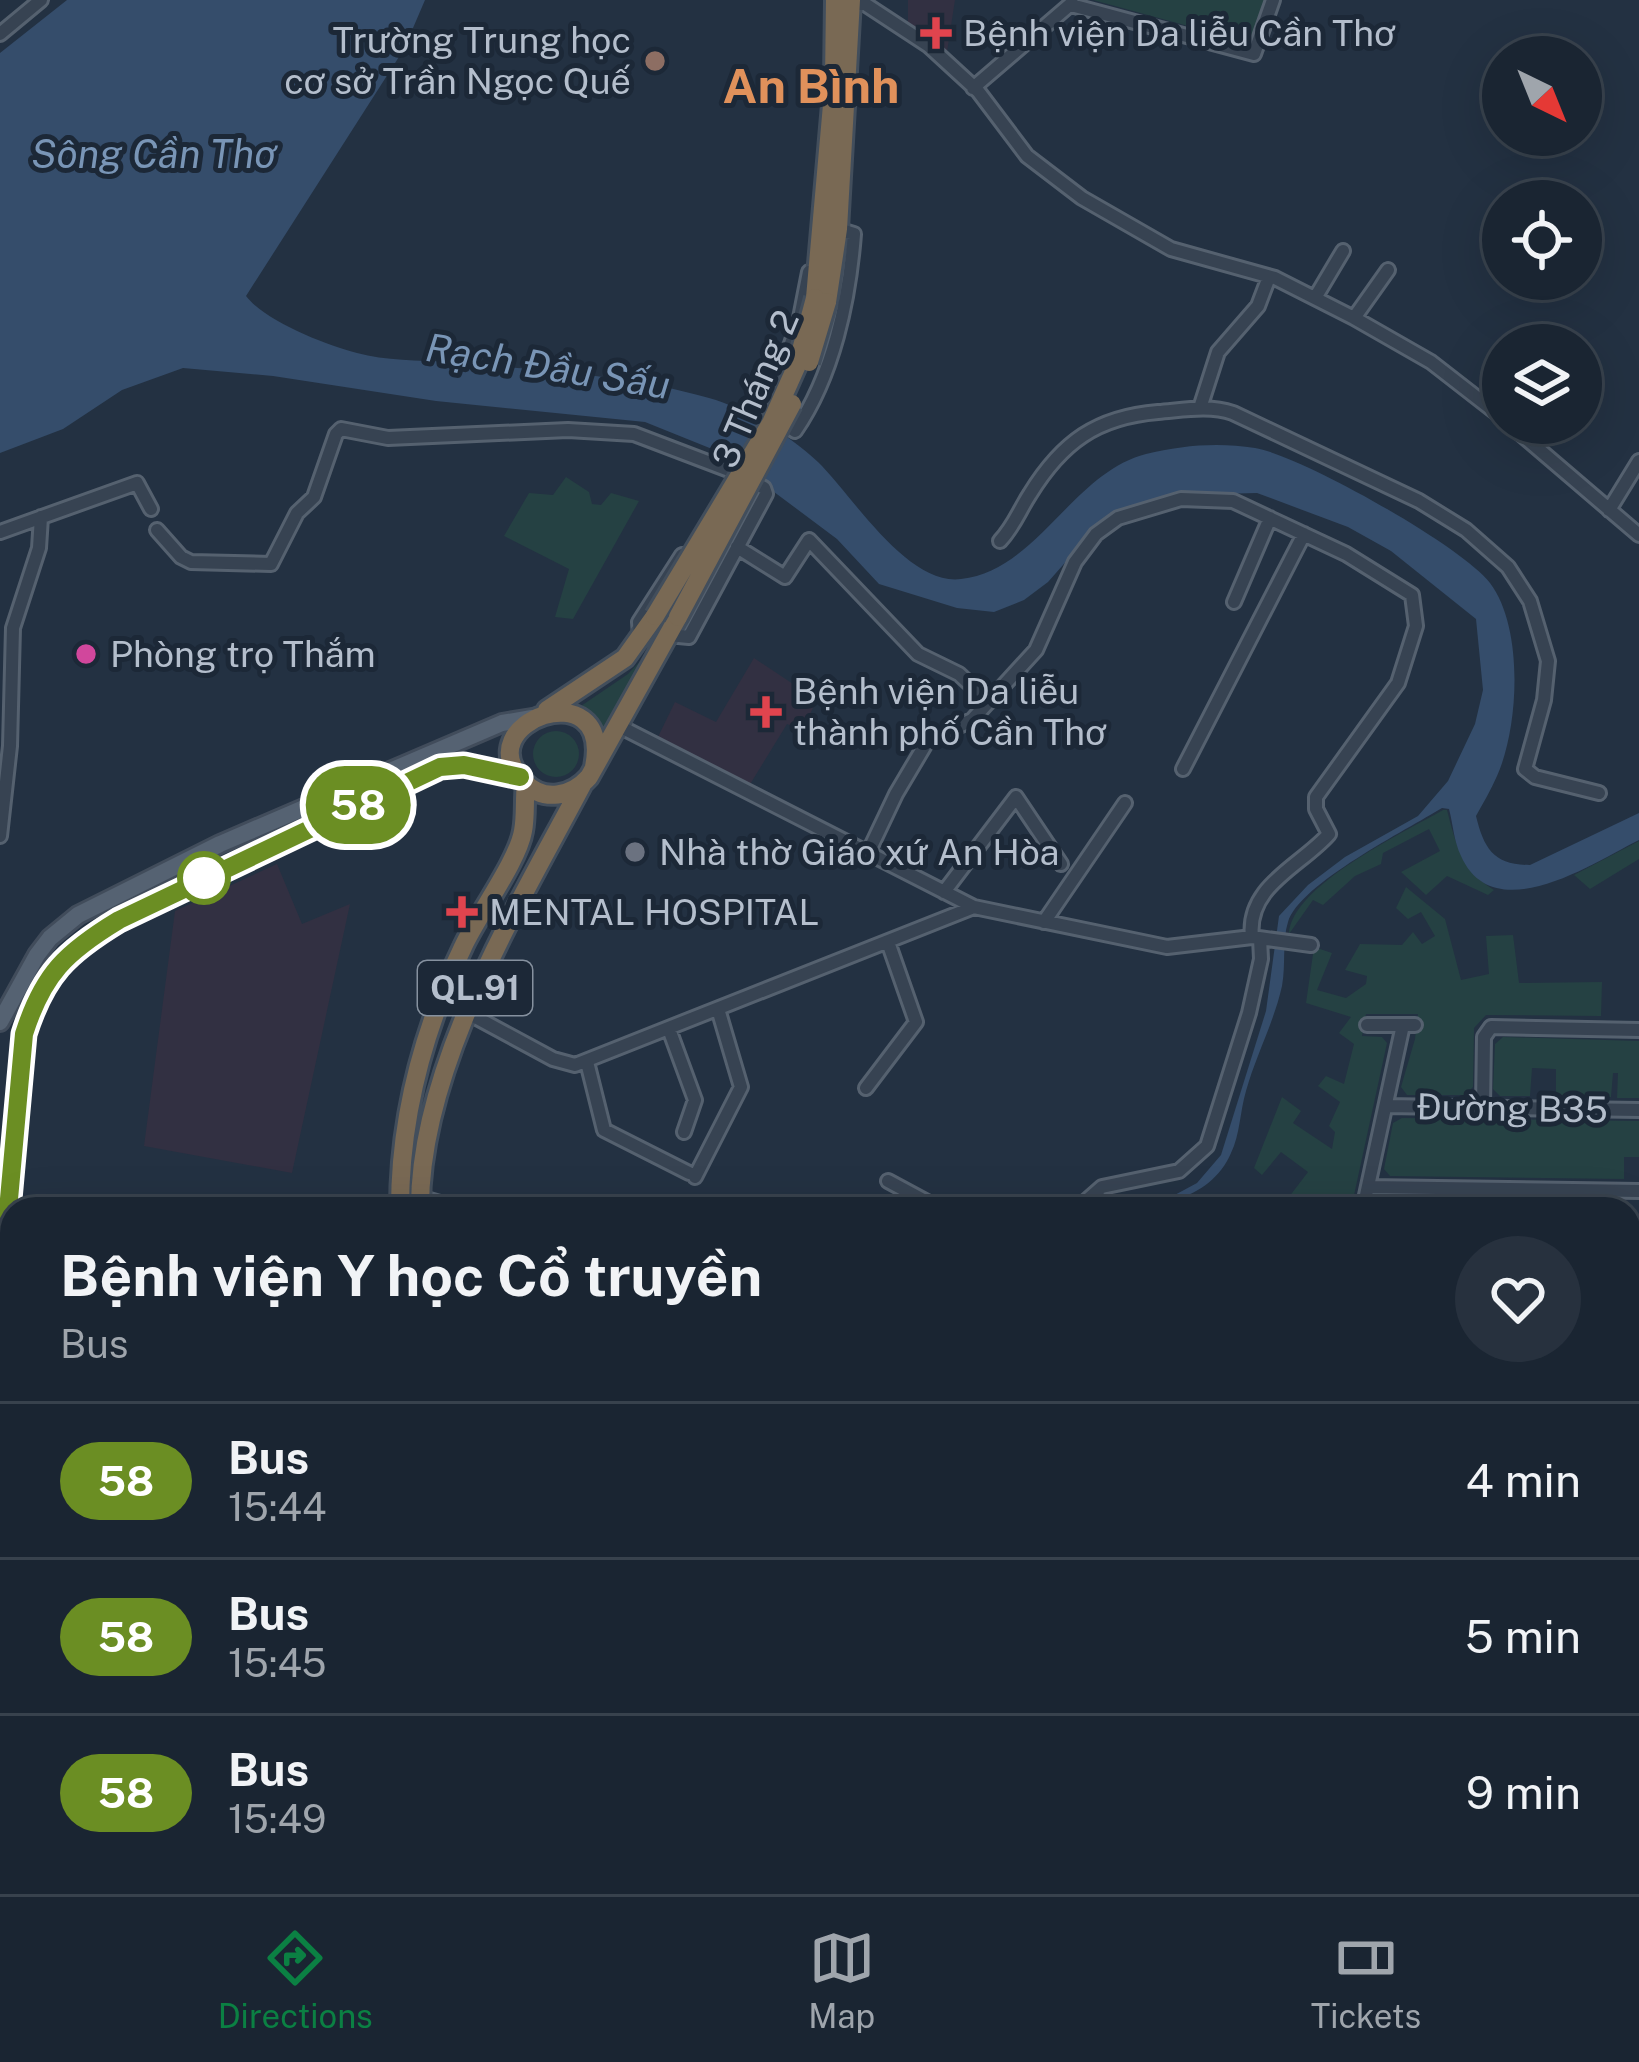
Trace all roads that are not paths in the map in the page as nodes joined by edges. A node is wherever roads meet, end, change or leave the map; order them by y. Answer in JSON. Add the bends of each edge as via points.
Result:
{"nodes":[{"id":1,"x":41,"y":0,"type":"edge"},
{"id":2,"x":1273,"y":0,"type":"edge"},
{"id":3,"x":846,"y":2,"type":"edge"},
{"id":4,"x":1072,"y":3,"type":"edge"},
{"id":5,"x":0,"y":34,"type":"edge"},
{"id":6,"x":973,"y":88,"type":"junction"},
{"id":7,"x":830,"y":233,"type":"junction"},
{"id":8,"x":1343,"y":251,"type":"dead end"},
{"id":9,"x":1388,"y":270,"type":"dead end"},
{"id":10,"x":1269,"y":277,"type":"junction"},
{"id":11,"x":1315,"y":298,"type":"junction"},
{"id":12,"x":821,"y":300,"type":"junction"},
{"id":13,"x":1354,"y":318,"type":"junction"},
{"id":14,"x":1482,"y":402,"type":"edge"},
{"id":15,"x":1200,"y":409,"type":"junction"},
{"id":16,"x":1533,"y":444,"type":"edge"},
{"id":17,"x":1639,"y":461,"type":"edge"},
{"id":18,"x":734,"y":472,"type":"junction"},
{"id":19,"x":151,"y":509,"type":"dead end"},
{"id":20,"x":1609,"y":510,"type":"junction"},
{"id":21,"x":41,"y":517,"type":"junction"},
{"id":22,"x":1270,"y":518,"type":"junction"},
{"id":23,"x":157,"y":530,"type":"dead end"},
{"id":24,"x":0,"y":532,"type":"edge"},
{"id":25,"x":1304,"y":534,"type":"junction"},
{"id":26,"x":1639,"y":535,"type":"edge"},
{"id":27,"x":1000,"y":541,"type":"dead end"},
{"id":28,"x":736,"y":547,"type":"junction"},
{"id":29,"x":1234,"y":602,"type":"dead end"},
{"id":30,"x":673,"y":626,"type":"junction"},
{"id":31,"x":640,"y":637,"type":"junction"},
{"id":32,"x":989,"y":702,"type":"junction"},
{"id":33,"x":537,"y":715,"type":"junction"},
{"id":34,"x":617,"y":725,"type":"junction"},
{"id":35,"x":594,"y":767,"type":"junction"},
{"id":36,"x":1183,"y":769,"type":"dead end"},
{"id":37,"x":523,"y":781,"type":"junction"},
{"id":38,"x":582,"y":785,"type":"junction"},
{"id":39,"x":1599,"y":793,"type":"dead end"},
{"id":40,"x":1125,"y":803,"type":"dead end"},
{"id":41,"x":0,"y":836,"type":"edge"},
{"id":42,"x":220,"y":844,"type":"junction"},
{"id":43,"x":868,"y":854,"type":"junction"},
{"id":44,"x":1061,"y":864,"type":"dead end"},
{"id":45,"x":228,"y":865,"type":"junction"},
{"id":46,"x":944,"y":892,"type":"junction"},
{"id":47,"x":974,"y":908,"type":"junction"},
{"id":48,"x":1044,"y":922,"type":"junction"},
{"id":49,"x":1258,"y":938,"type":"junction"},
{"id":50,"x":888,"y":942,"type":"junction"},
{"id":51,"x":1305,"y":944,"type":"dead end"},
{"id":52,"x":718,"y":1009,"type":"junction"},
{"id":53,"x":466,"y":1012,"type":"junction"},
{"id":54,"x":1,"y":1015,"type":"edge"},
{"id":55,"x":1367,"y":1025,"type":"dead end"},
{"id":56,"x":670,"y":1029,"type":"junction"},
{"id":57,"x":1639,"y":1030,"type":"edge"},
{"id":58,"x":587,"y":1062,"type":"junction"},
{"id":59,"x":866,"y":1088,"type":"dead end"},
{"id":60,"x":1386,"y":1106,"type":"junction"},
{"id":61,"x":1483,"y":1107,"type":"junction"},
{"id":62,"x":1639,"y":1110,"type":"edge"},
{"id":63,"x":684,"y":1132,"type":"dead end"},
{"id":64,"x":888,"y":1180,"type":"dead end"},
{"id":65,"x":1368,"y":1187,"type":"junction"},
{"id":66,"x":1639,"y":1191,"type":"edge"},
{"id":67,"x":9,"y":1197,"type":"edge"},
{"id":68,"x":401,"y":1197,"type":"edge"},
{"id":69,"x":420,"y":1197,"type":"edge"},
{"id":70,"x":918,"y":1197,"type":"edge"},
{"id":71,"x":1090,"y":1197,"type":"edge"},
{"id":72,"x":1366,"y":1197,"type":"edge"}],
"edges":[{"from":1,"to":5,"type":"street"},
{"from":2,"to":4,"type":"street","via":[[1254,54]]},
{"from":3,"to":6,"type":"street","via":[[866,4],[929,46]]},
{"from":3,"to":7,"type":"highway","name":"3 Tháng 2","number":"QL.91","via":[[834,82]]},
{"from":4,"to":6,"type":"street"},
{"from":6,"to":10,"type":"street","via":[[1027,156],[1082,198],[1171,249]]},
{"from":7,"to":7,"type":"street","via":[[854,234],[850,280],[823,373],[795,431],[769,416],[770,396],[800,319],[815,243]]},
{"from":7,"to":12,"type":"highway","name":"3 Tháng 2","number":"QL.91"},
{"from":8,"to":11,"type":"street"},
{"from":9,"to":13,"type":"street"},
{"from":10,"to":11,"type":"street"},
{"from":10,"to":15,"type":"street","via":[[1258,307],[1218,352]]},
{"from":11,"to":13,"type":"street"},
{"from":12,"to":30,"type":"highway","name":"3 Tháng 2","number":"QL.91","bridge":true,"via":[[819,333],[781,430]]},
{"from":12,"to":31,"type":"highway","name":"3 Tháng 2","number":"QL.91","bridge":true,"via":[[771,422]]},
{"from":13,"to":14,"type":"street"},
{"from":15,"to":27,"type":"street","via":[[1132,414],[1082,433]]},
{"from":15,"to":39,"type":"street","via":[[1233,413],[1419,501],[1502,559],[1530,601],[1548,661],[1525,769]]},
{"from":16,"to":20,"type":"street"},
{"from":17,"to":20,"type":"street"},
{"from":18,"to":23,"type":"street","via":[[634,434],[388,438],[350,428],[336,434],[314,497],[271,564],[191,562]]},
{"from":18,"to":28,"type":"street","via":[[766,494]]},
{"from":18,"to":31,"type":"street","via":[[639,622]]},
{"from":19,"to":21,"type":"street","via":[[136,483]]},
{"from":20,"to":26,"type":"street"},
{"from":21,"to":24,"type":"street"},
{"from":21,"to":41,"type":"street","via":[[14,628]]},
{"from":22,"to":25,"type":"street"},
{"from":22,"to":29,"type":"street"},
{"from":22,"to":32,"type":"street","via":[[1233,502],[1181,500],[1118,518],[1075,562],[1036,650]]},
{"from":25,"to":36,"type":"street"},
{"from":25,"to":49,"type":"street","via":[[1401,585],[1412,595],[1416,626],[1398,682],[1316,797],[1329,834],[1255,907],[1250,922]]},
{"from":28,"to":30,"type":"street","via":[[689,637]]},
{"from":28,"to":32,"type":"street","via":[[784,577],[808,540],[918,654],[959,674]]},
{"from":30,"to":34,"type":"highway","name":"3 Tháng 2","number":"QL.91"},
{"from":31,"to":33,"type":"highway","name":"3 Tháng 2","number":"QL.91","via":[[599,678]]},
{"from":32,"to":43,"type":"street","via":[[961,727],[928,740]]},
{"from":33,"to":35,"type":"highway","via":[[566,712],[585,724],[596,744]]},
{"from":33,"to":37,"type":"highway","number":"QL.91","via":[[513,746]]},
{"from":33,"to":42,"type":"main road"},
{"from":34,"to":35,"type":"highway","name":"3 Tháng 2","number":"QL.91"},
{"from":34,"to":43,"type":"street"},
{"from":35,"to":38,"type":"highway","number":"QL.91"},
{"from":37,"to":38,"type":"highway","via":[[549,795]]},
{"from":37,"to":45,"type":"main road","via":[[440,767]]},
{"from":37,"to":68,"type":"highway","number":"QL.91","via":[[524,830],[428,1029]]},
{"from":38,"to":53,"type":"highway","number":"QL.91"},
{"from":40,"to":48,"type":"street"},
{"from":42,"to":45,"type":"main road"},
{"from":42,"to":54,"type":"main road","via":[[78,915],[50,938]]},
{"from":43,"to":46,"type":"street"},
{"from":44,"to":46,"type":"street","via":[[1016,797]]},
{"from":45,"to":67,"type":"main road","via":[[84,941],[36,996],[24,1034]]},
{"from":46,"to":47,"type":"street"},
{"from":47,"to":48,"type":"street"},
{"from":47,"to":50,"type":"street"},
{"from":48,"to":49,"type":"street","via":[[1167,947]]},
{"from":49,"to":51,"type":"street"},
{"from":49,"to":71,"type":"street","via":[[1249,1012],[1207,1146],[1180,1172],[1102,1186]]},
{"from":50,"to":52,"type":"street"},
{"from":50,"to":59,"type":"street","via":[[916,1022]]},
{"from":52,"to":56,"type":"street"},
{"from":52,"to":58,"type":"street","via":[[741,1087],[692,1175],[606,1133]]},
{"from":53,"to":58,"type":"street","via":[[564,1063]]},
{"from":53,"to":69,"type":"highway","number":"QL.91","via":[[440,1090]]},
{"from":55,"to":60,"type":"street","via":[[1409,1025]]},
{"from":56,"to":58,"type":"street"},
{"from":56,"to":63,"type":"street","via":[[695,1100]]},
{"from":57,"to":61,"type":"street","via":[[1491,1027]]},
{"from":60,"to":61,"type":"street","name":"Đường B35"},
{"from":60,"to":65,"type":"street"},
{"from":61,"to":62,"type":"street","name":"Đường B35"},
{"from":64,"to":70,"type":"street"},
{"from":65,"to":66,"type":"street"},
{"from":65,"to":72,"type":"street"}]}
